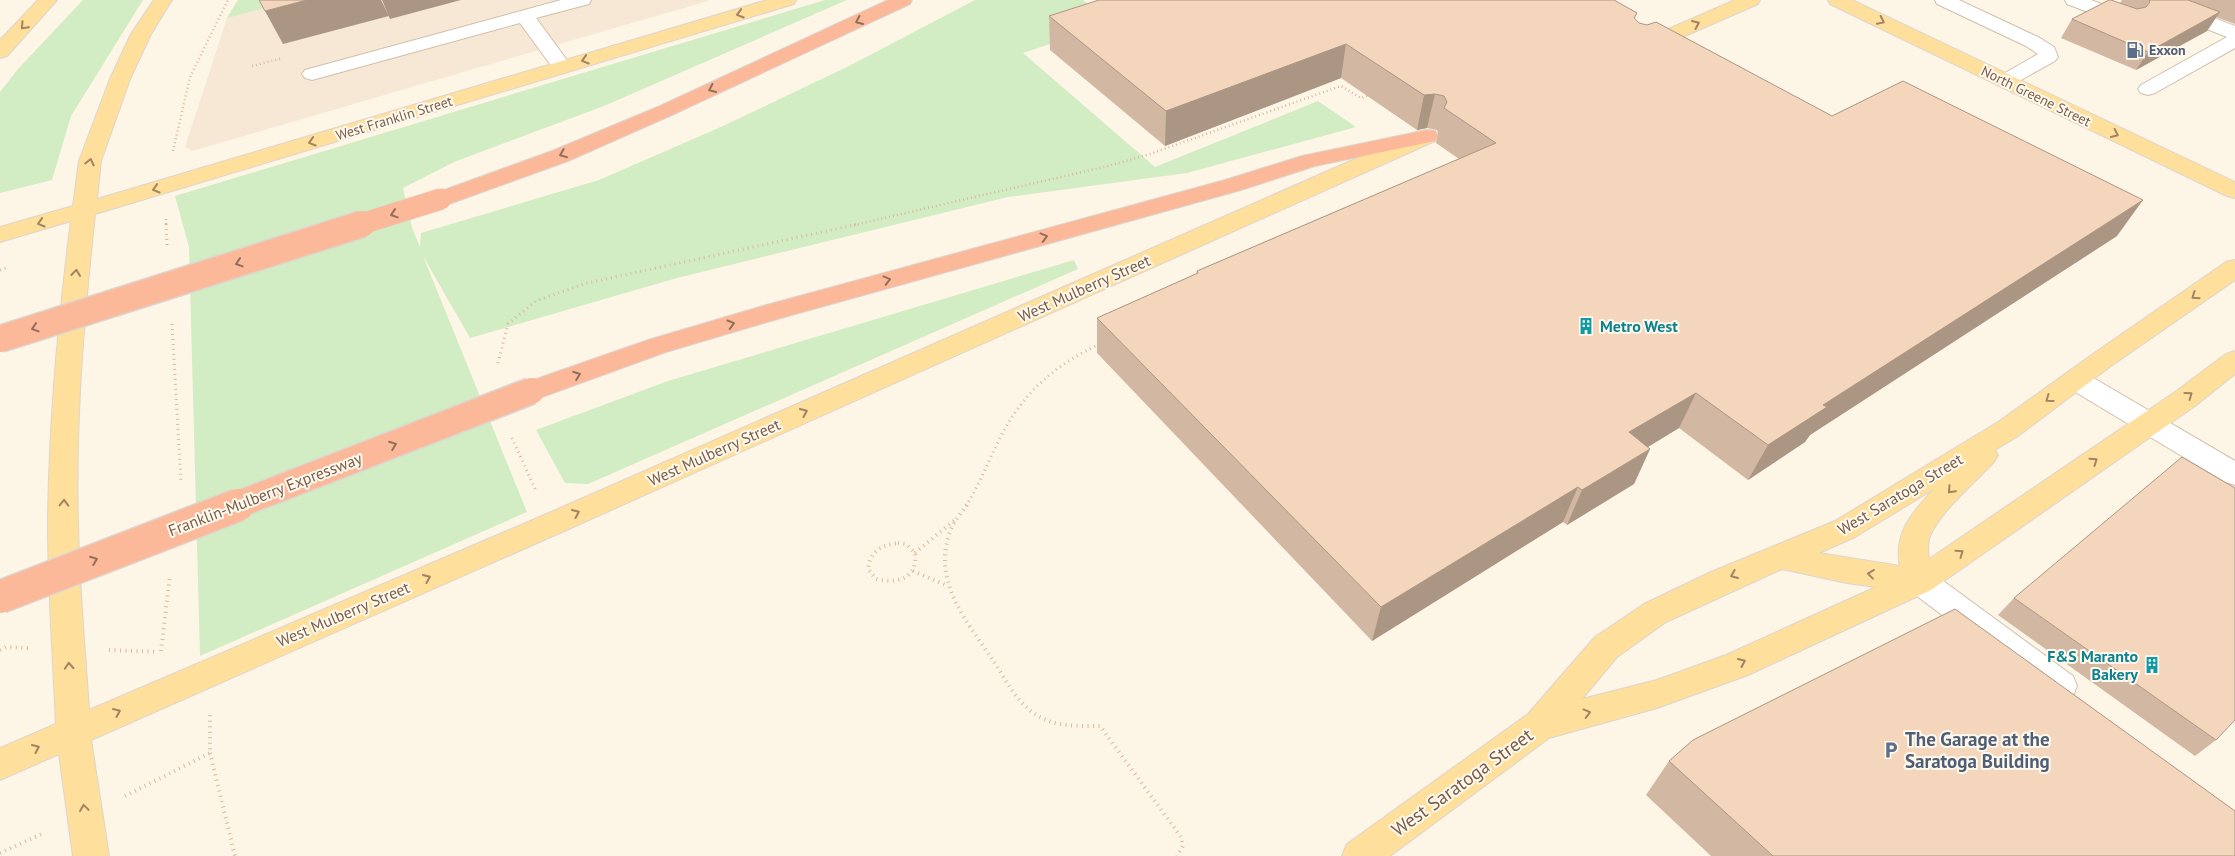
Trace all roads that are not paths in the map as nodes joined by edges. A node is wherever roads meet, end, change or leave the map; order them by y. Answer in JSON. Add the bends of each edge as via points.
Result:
{"nodes":[{"id":1,"x":48,"y":0,"type":"edge"},
{"id":2,"x":163,"y":0,"type":"edge"},
{"id":3,"x":582,"y":0,"type":"edge"},
{"id":4,"x":787,"y":0,"type":"edge"},
{"id":5,"x":903,"y":0,"type":"edge"},
{"id":6,"x":1751,"y":0,"type":"edge"},
{"id":7,"x":1944,"y":0,"type":"edge"},
{"id":8,"x":2074,"y":0,"type":"edge"},
{"id":9,"x":2151,"y":0,"type":"edge"},
{"id":10,"x":1842,"y":1,"type":"edge"},
{"id":11,"x":525,"y":16,"type":"junction"},
{"id":12,"x":2126,"y":20,"type":"edge"},
{"id":13,"x":2235,"y":34,"type":"edge"},
{"id":14,"x":2235,"y":40,"type":"edge"},
{"id":15,"x":1635,"y":51,"type":"edge"},
{"id":16,"x":0,"y":52,"type":"edge"},
{"id":17,"x":562,"y":67,"type":"junction"},
{"id":18,"x":312,"y":74,"type":"dead end"},
{"id":19,"x":2005,"y":81,"type":"junction"},
{"id":20,"x":2148,"y":88,"type":"dead end"},
{"id":21,"x":1427,"y":136,"type":"joint"},
{"id":22,"x":2235,"y":191,"type":"edge"},
{"id":23,"x":83,"y":210,"type":"junction"},
{"id":24,"x":0,"y":235,"type":"edge"},
{"id":25,"x":2235,"y":268,"type":"edge"},
{"id":26,"x":0,"y":339,"type":"edge"},
{"id":27,"x":2235,"y":360,"type":"edge"},
{"id":28,"x":2076,"y":380,"type":"junction"},
{"id":29,"x":2148,"y":422,"type":"junction"},
{"id":30,"x":2008,"y":429,"type":"junction"},
{"id":31,"x":2235,"y":474,"type":"edge"},
{"id":32,"x":1779,"y":556,"type":"junction"},
{"id":33,"x":1920,"y":581,"type":"junction"},
{"id":34,"x":0,"y":597,"type":"edge"},
{"id":35,"x":2085,"y":704,"type":"edge"},
{"id":36,"x":1540,"y":725,"type":"junction"},
{"id":37,"x":73,"y":732,"type":"junction"},
{"id":38,"x":0,"y":764,"type":"edge"},
{"id":39,"x":91,"y":856,"type":"edge"},
{"id":40,"x":1360,"y":856,"type":"edge"}],
"edges":[{"from":1,"to":16,"type":"main road","one_way":true},
{"from":23,"to":2,"type":"main road","one_way":true,"via":[[90,161],[103,121],[141,34]]},
{"from":3,"to":11,"type":"street"},
{"from":4,"to":17,"type":"main road","name":"West Franklin Street","one_way":true},
{"from":5,"to":26,"type":"highway","one_way":true,"bridge":true,"via":[[560,156],[441,199]]},
{"from":15,"to":6,"type":"main road","one_way":true},
{"from":7,"to":19,"type":"street","via":[[2046,51],[2048,57]]},
{"from":8,"to":12,"type":"street"},
{"from":9,"to":13,"type":"street"},
{"from":10,"to":19,"type":"main road","name":"North Greene Street","one_way":true},
{"from":11,"to":17,"type":"street"},
{"from":11,"to":18,"type":"street"},
{"from":14,"to":20,"type":"street"},
{"from":17,"to":23,"type":"main road","name":"West Franklin Street","one_way":true},
{"from":19,"to":22,"type":"main road","name":"North Greene Street","one_way":true},
{"from":34,"to":21,"type":"highway","name":"Franklin-Mulberry Expressway","one_way":true,"bridge":true,"via":[[531,391],[657,346],[1233,186],[1310,161]]},
{"from":37,"to":21,"type":"main road","name":"West Mulberry Street","one_way":true,"via":[[552,524]]},
{"from":23,"to":24,"type":"main road","name":"West Franklin Street","one_way":true},
{"from":37,"to":23,"type":"main road","one_way":true,"via":[[64,524],[66,409]]},
{"from":25,"to":28,"type":"main road","name":"West Saratoga Street","one_way":true},
{"from":29,"to":27,"type":"main road","name":"West Saratoga Street","one_way":true},
{"from":28,"to":29,"type":"street"},
{"from":28,"to":30,"type":"main road","name":"West Saratoga Street","one_way":true},
{"from":29,"to":31,"type":"street"},
{"from":33,"to":29,"type":"main road","name":"West Saratoga Street","one_way":true},
{"from":30,"to":32,"type":"main road","name":"West Saratoga Street","via":[[1845,529]]},
{"from":30,"to":33,"type":"main road","one_way":true,"via":[[1925,518],[1914,535],[1912,555]]},
{"from":33,"to":32,"type":"main road","one_way":true,"via":[[1847,571]]},
{"from":32,"to":36,"type":"main road","name":"West Saratoga Street","one_way":true,"via":[[1655,613],[1614,641]]},
{"from":33,"to":35,"type":"street"},
{"from":36,"to":33,"type":"main road","name":"West Saratoga Street","one_way":true,"via":[[1657,694],[1728,668]]},
{"from":36,"to":40,"type":"main road","name":"West Saratoga Street"},
{"from":38,"to":37,"type":"main road","name":"West Mulberry Street","one_way":true},
{"from":39,"to":37,"type":"main road","one_way":true}]}
